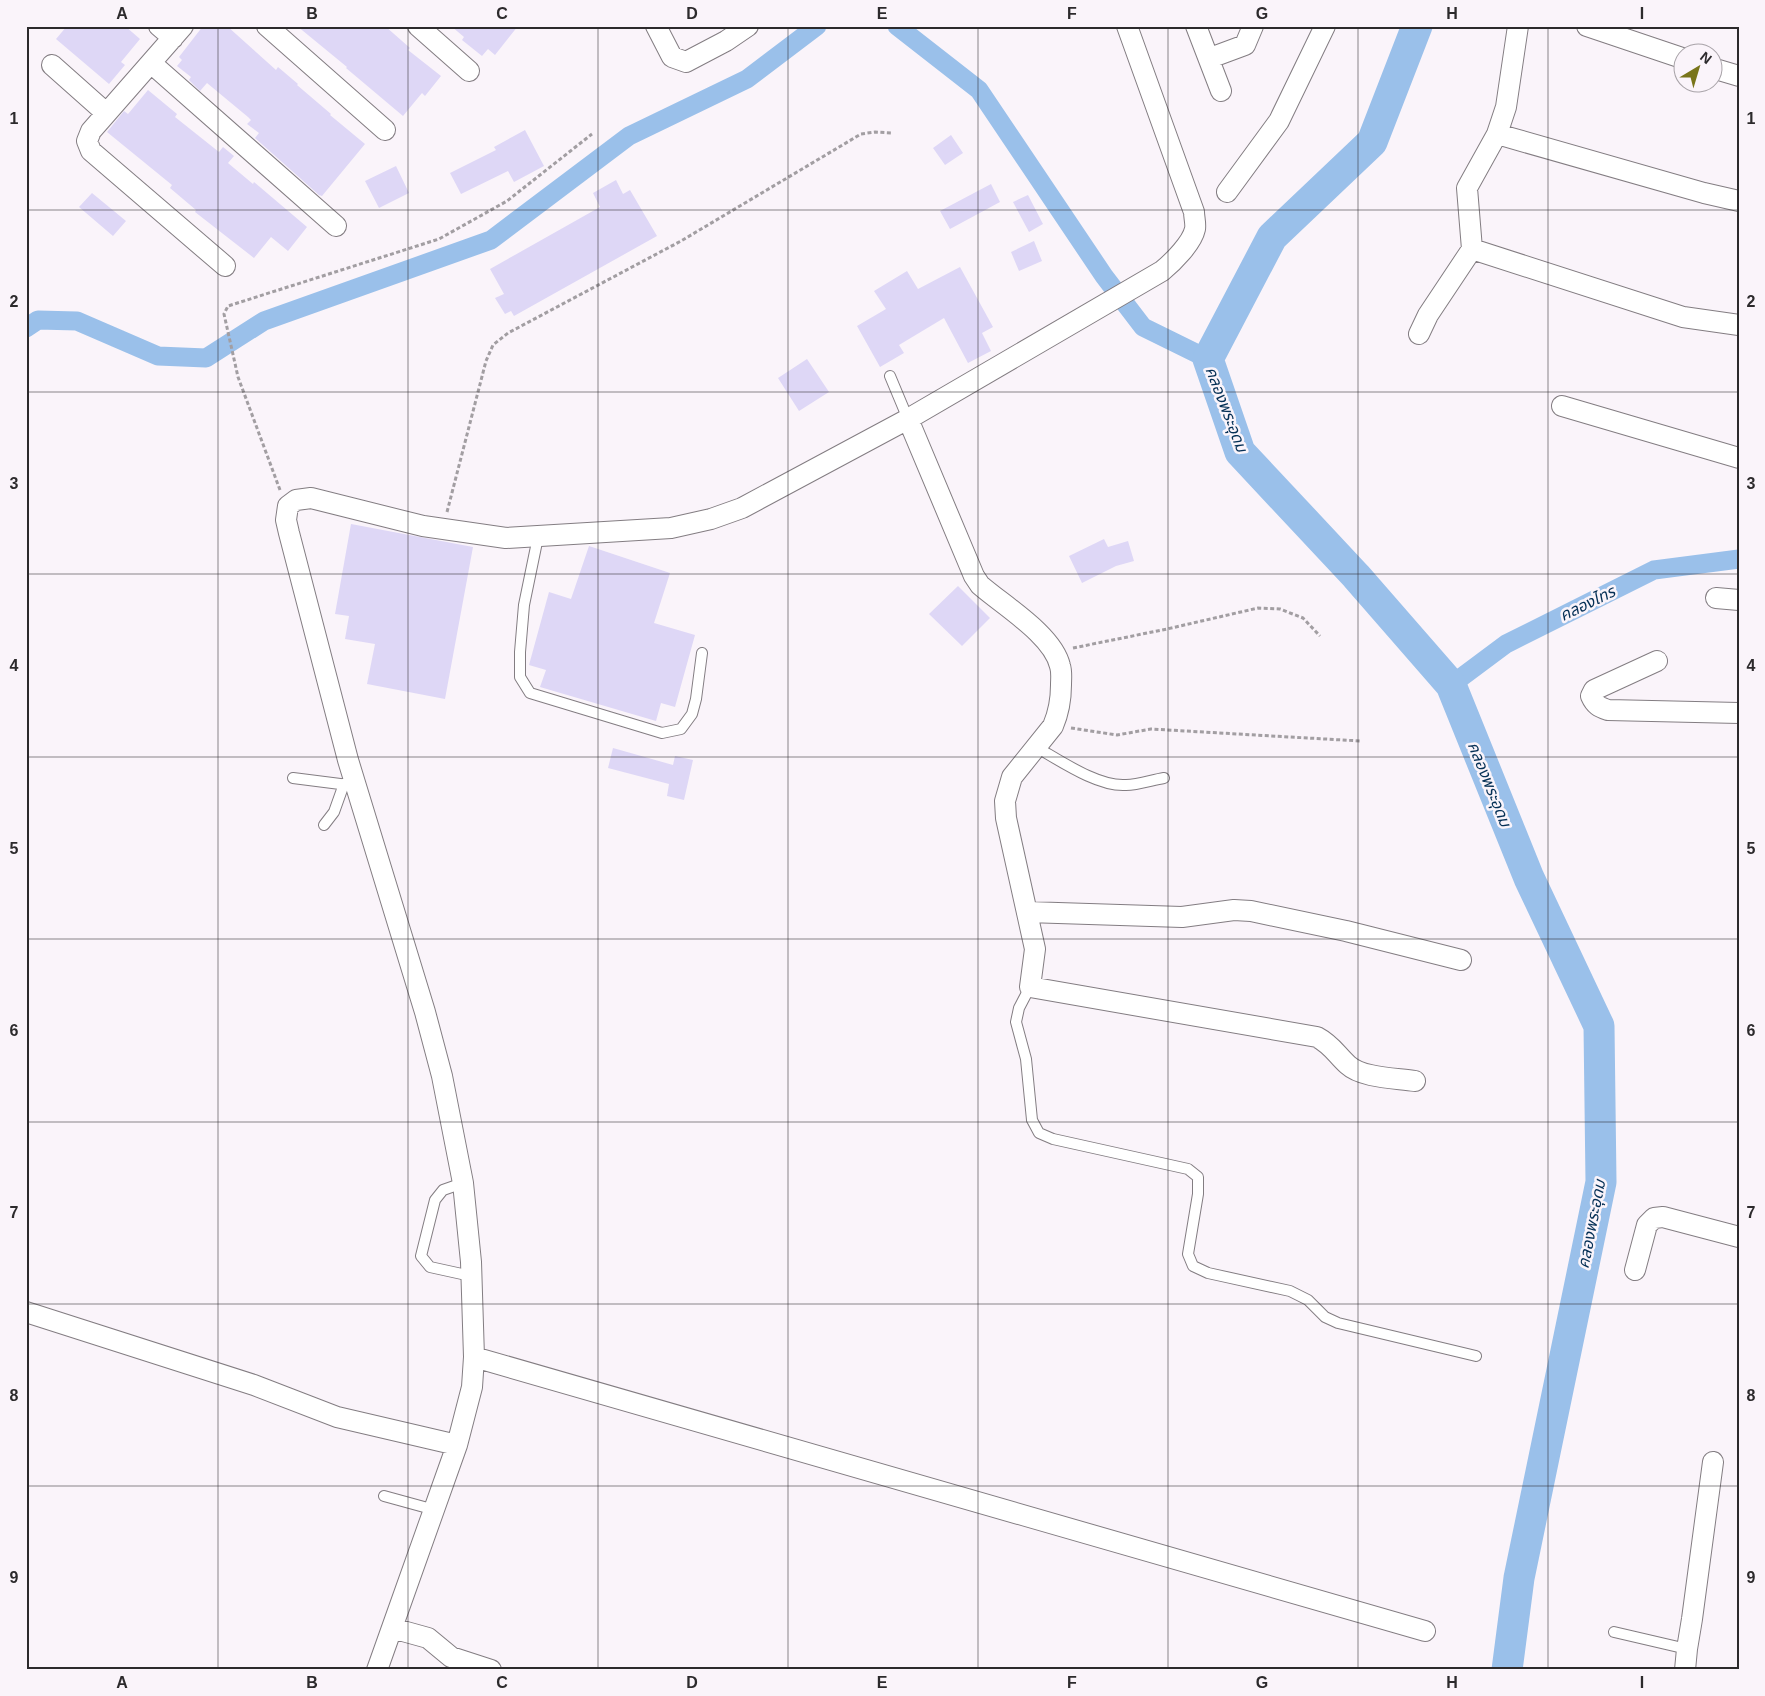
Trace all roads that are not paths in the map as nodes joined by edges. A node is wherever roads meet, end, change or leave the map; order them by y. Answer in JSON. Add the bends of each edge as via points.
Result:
{"nodes":[{"id":1,"x":267,"y":26,"type":"edge"},
{"id":2,"x":418,"y":26,"type":"edge"},
{"id":3,"x":656,"y":26,"type":"edge"},
{"id":4,"x":748,"y":26,"type":"edge"},
{"id":5,"x":1127,"y":26,"type":"edge"},
{"id":6,"x":1196,"y":26,"type":"edge"},
{"id":7,"x":1254,"y":26,"type":"edge"},
{"id":8,"x":1324,"y":26,"type":"edge"},
{"id":9,"x":1518,"y":26,"type":"edge"},
{"id":10,"x":1587,"y":26,"type":"edge"},
{"id":11,"x":172,"y":30,"type":"edge"},
{"id":12,"x":1672,"y":55,"type":"edge"},
{"id":13,"x":1210,"y":58,"type":"junction"},
{"id":14,"x":151,"y":63,"type":"junction"},
{"id":15,"x":52,"y":65,"type":"dead end"},
{"id":16,"x":469,"y":71,"type":"dead end"},
{"id":17,"x":1722,"y":71,"type":"edge"},
{"id":18,"x":1739,"y":76,"type":"edge"},
{"id":19,"x":1221,"y":91,"type":"dead end"},
{"id":20,"x":106,"y":113,"type":"junction"},
{"id":21,"x":385,"y":130,"type":"dead end"},
{"id":22,"x":1497,"y":134,"type":"junction"},
{"id":23,"x":1227,"y":192,"type":"dead end"},
{"id":24,"x":1739,"y":201,"type":"edge"},
{"id":25,"x":336,"y":226,"type":"dead end"},
{"id":26,"x":1472,"y":249,"type":"junction"},
{"id":27,"x":225,"y":266,"type":"dead end"},
{"id":28,"x":1739,"y":325,"type":"edge"},
{"id":29,"x":1419,"y":334,"type":"dead end"},
{"id":30,"x":890,"y":376,"type":"dead end"},
{"id":31,"x":1562,"y":406,"type":"dead end"},
{"id":32,"x":908,"y":419,"type":"junction"},
{"id":33,"x":1739,"y":458,"type":"edge"},
{"id":34,"x":538,"y":537,"type":"junction"},
{"id":35,"x":1716,"y":598,"type":"dead end"},
{"id":36,"x":1739,"y":600,"type":"edge"},
{"id":37,"x":702,"y":653,"type":"dead end"},
{"id":38,"x":1657,"y":661,"type":"dead end"},
{"id":39,"x":1739,"y":713,"type":"edge"},
{"id":40,"x":1036,"y":747,"type":"junction"},
{"id":41,"x":293,"y":778,"type":"dead end"},
{"id":42,"x":1164,"y":778,"type":"dead end"},
{"id":43,"x":350,"y":785,"type":"junction"},
{"id":44,"x":324,"y":825,"type":"dead end"},
{"id":45,"x":1026,"y":912,"type":"junction"},
{"id":46,"x":1461,"y":960,"type":"dead end"},
{"id":47,"x":1030,"y":987,"type":"junction"},
{"id":48,"x":1415,"y":1081,"type":"dead end"},
{"id":49,"x":463,"y":1183,"type":"junction"},
{"id":50,"x":1739,"y":1237,"type":"edge"},
{"id":51,"x":1635,"y":1270,"type":"dead end"},
{"id":52,"x":471,"y":1276,"type":"junction"},
{"id":53,"x":26,"y":1312,"type":"edge"},
{"id":54,"x":1476,"y":1356,"type":"dead end"},
{"id":55,"x":474,"y":1357,"type":"junction"},
{"id":56,"x":458,"y":1445,"type":"junction"},
{"id":57,"x":1713,"y":1462,"type":"dead end"},
{"id":58,"x":384,"y":1496,"type":"dead end"},
{"id":59,"x":435,"y":1510,"type":"junction"},
{"id":60,"x":392,"y":1628,"type":"junction"},
{"id":61,"x":1424,"y":1631,"type":"dead end"},
{"id":62,"x":1614,"y":1632,"type":"dead end"},
{"id":63,"x":1687,"y":1649,"type":"junction"},
{"id":64,"x":377,"y":1670,"type":"edge"},
{"id":65,"x":491,"y":1670,"type":"edge"},
{"id":66,"x":1685,"y":1670,"type":"edge"}],
"edges":[{"from":1,"to":21,"type":"street"},
{"from":2,"to":16,"type":"street"},
{"from":3,"to":4,"type":"street","via":[[672,57],[686,62]]},
{"from":5,"to":32,"type":"street","via":[[1194,212],[1195,229],[1188,243],[1173,262],[1149,278]]},
{"from":6,"to":13,"type":"street"},
{"from":7,"to":13,"type":"street","via":[[1246,46]]},
{"from":8,"to":23,"type":"street","via":[[1279,121]]},
{"from":9,"to":22,"type":"street","via":[[1506,107]]},
{"from":10,"to":12,"type":"street"},
{"from":11,"to":14,"type":"street"},
{"from":13,"to":19,"type":"street"},
{"from":14,"to":20,"type":"street"},
{"from":14,"to":25,"type":"street"},
{"from":15,"to":20,"type":"street"},
{"from":17,"to":18,"type":"street"},
{"from":20,"to":27,"type":"street","via":[[91,131],[87,141],[90,151]]},
{"from":22,"to":24,"type":"street"},
{"from":22,"to":26,"type":"street","via":[[1467,188]]},
{"from":26,"to":28,"type":"street","via":[[1683,317]]},
{"from":26,"to":29,"type":"street"},
{"from":30,"to":32,"type":"lane"},
{"from":31,"to":33,"type":"street"},
{"from":32,"to":34,"type":"street","via":[[742,508],[711,519],[670,528]]},
{"from":32,"to":40,"type":"street","via":[[974,576],[980,585],[1044,638],[1061,666],[1061,697],[1053,726]]},
{"from":34,"to":37,"type":"lane","via":[[524,605],[520,652],[520,677],[530,692],[662,733],[681,729],[692,714]]},
{"from":34,"to":43,"type":"street","via":[[506,538],[443,529],[311,498],[296,500],[288,506],[286,520]]},
{"from":35,"to":36,"type":"street"},
{"from":38,"to":39,"type":"street","via":[[1594,690],[1591,696],[1594,702],[1608,710]]},
{"from":40,"to":42,"type":"lane","via":[[1107,783],[1125,786]]},
{"from":40,"to":45,"type":"street","via":[[1012,778],[1005,801]]},
{"from":41,"to":43,"type":"lane"},
{"from":43,"to":44,"type":"lane"},
{"from":43,"to":49,"type":"street","via":[[425,1012],[442,1076]]},
{"from":45,"to":46,"type":"street","via":[[1182,917],[1251,911]]},
{"from":45,"to":47,"type":"street","via":[[1034,950]]},
{"from":47,"to":48,"type":"street","via":[[1317,1037],[1359,1072]]},
{"from":47,"to":54,"type":"lane","via":[[1016,1022],[1026,1059],[1032,1120],[1039,1133],[1053,1139],[1188,1169],[1198,1176],[1188,1254],[1193,1266],[1208,1273],[1290,1291],[1338,1323]]},
{"from":49,"to":52,"type":"street"},
{"from":49,"to":52,"type":"lane","via":[[444,1190],[435,1200],[421,1256],[430,1267]]},
{"from":50,"to":51,"type":"street","via":[[1663,1217],[1654,1218],[1647,1225]]},
{"from":52,"to":55,"type":"street"},
{"from":53,"to":56,"type":"street","via":[[254,1384],[337,1417]]},
{"from":55,"to":56,"type":"street","via":[[472,1387]]},
{"from":55,"to":61,"type":"street"},
{"from":56,"to":59,"type":"street"},
{"from":57,"to":63,"type":"street"},
{"from":58,"to":59,"type":"lane"},
{"from":59,"to":60,"type":"street"},
{"from":60,"to":64,"type":"street"},
{"from":60,"to":65,"type":"street","via":[[428,1638],[451,1657]]},
{"from":62,"to":63,"type":"lane"},
{"from":63,"to":66,"type":"street"}]}
